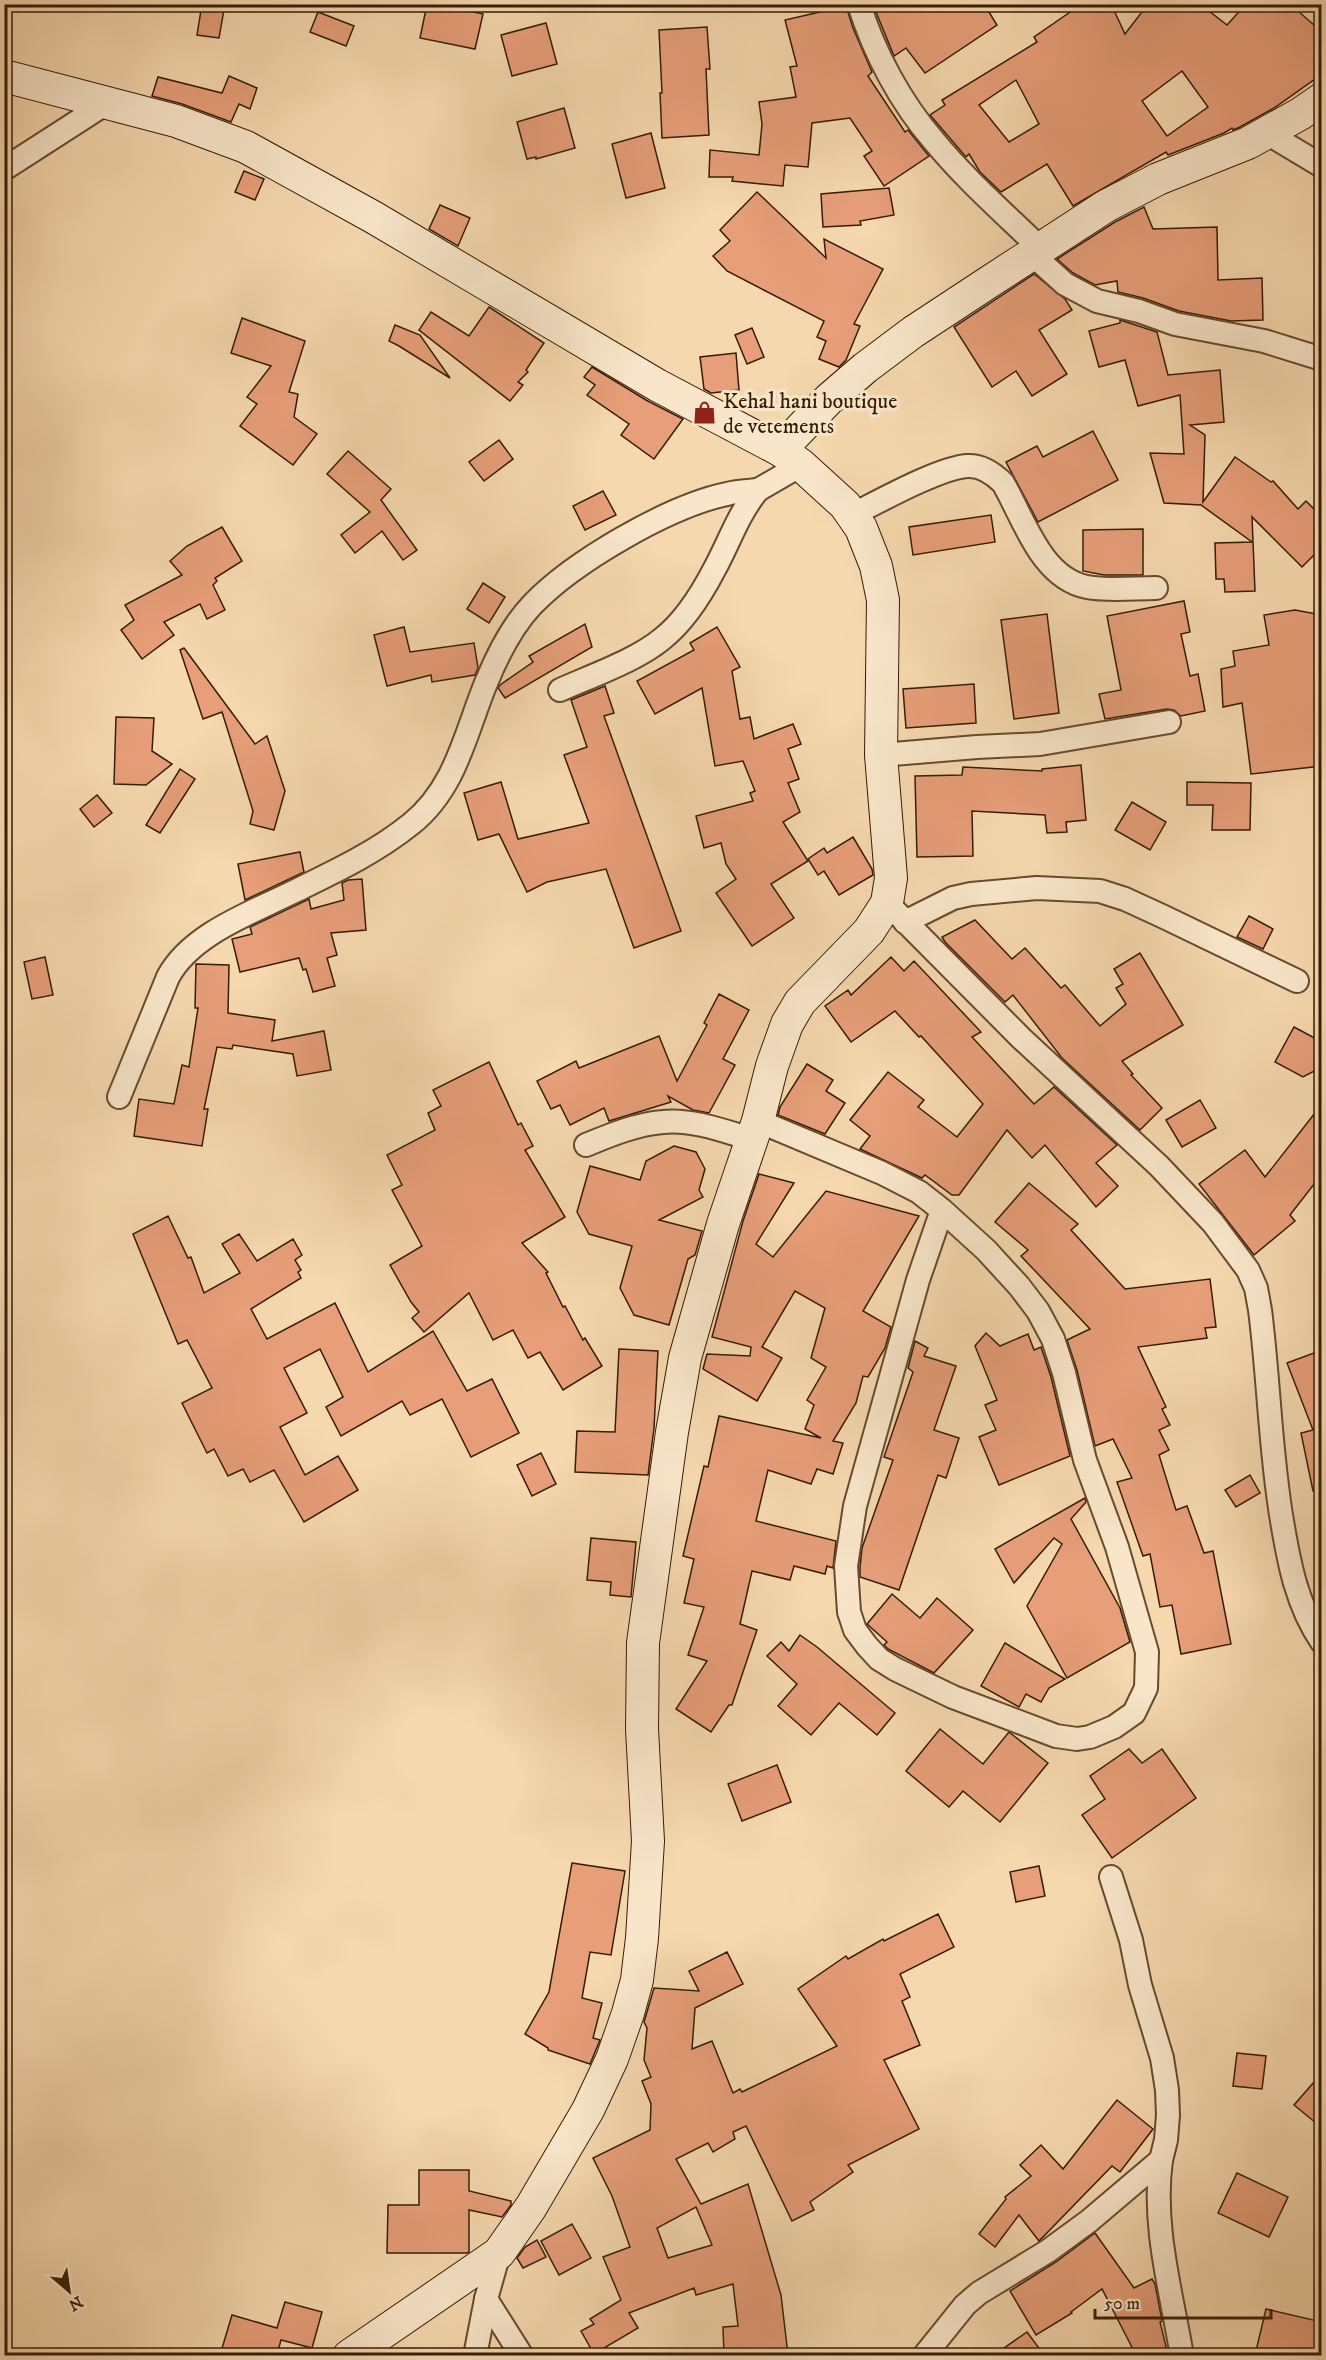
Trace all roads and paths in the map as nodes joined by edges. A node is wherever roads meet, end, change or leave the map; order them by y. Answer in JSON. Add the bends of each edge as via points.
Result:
{"nodes":[{"id":1,"x":859,"y":4,"type":"edge"},
{"id":2,"x":4,"y":76,"type":"edge"},
{"id":3,"x":1322,"y":99,"type":"edge"},
{"id":4,"x":108,"y":102,"type":"junction"},
{"id":5,"x":1267,"y":133,"type":"junction"},
{"id":6,"x":1322,"y":166,"type":"edge"},
{"id":7,"x":4,"y":169,"type":"edge"},
{"id":8,"x":1037,"y":252,"type":"junction"},
{"id":9,"x":1322,"y":359,"type":"edge"},
{"id":10,"x":791,"y":457,"type":"junction"},
{"id":11,"x":758,"y":490,"type":"junction"},
{"id":12,"x":852,"y":515,"type":"junction"},
{"id":13,"x":1156,"y":588,"type":"dead end"},
{"id":14,"x":560,"y":690,"type":"dead end"},
{"id":15,"x":1169,"y":722,"type":"dead end"},
{"id":16,"x":881,"y":755,"type":"junction"},
{"id":17,"x":896,"y":912,"type":"junction"},
{"id":18,"x":1297,"y":981,"type":"dead end"},
{"id":19,"x":119,"y":1097,"type":"dead end"},
{"id":20,"x":755,"y":1130,"type":"junction"},
{"id":21,"x":586,"y":1145,"type":"dead end"},
{"id":22,"x":942,"y":1210,"type":"junction"},
{"id":23,"x":1322,"y":1642,"type":"edge"},
{"id":24,"x":1111,"y":1877,"type":"dead end"},
{"id":25,"x":1161,"y":2160,"type":"junction"},
{"id":26,"x":499,"y":2253,"type":"junction"},
{"id":27,"x":486,"y":2299,"type":"junction"},
{"id":28,"x":349,"y":2355,"type":"edge"},
{"id":29,"x":475,"y":2355,"type":"edge"},
{"id":30,"x":522,"y":2355,"type":"edge"},
{"id":31,"x":924,"y":2355,"type":"edge"},
{"id":32,"x":1182,"y":2355,"type":"edge"}],
"edges":[{"from":1,"to":8,"type":"street","via":[[884,63],[919,123]]},
{"from":2,"to":4,"type":"street"},
{"from":3,"to":5,"type":"street"},
{"from":4,"to":7,"type":"street"},
{"from":4,"to":10,"type":"street","via":[[176,121],[246,147],[657,385]]},
{"from":5,"to":6,"type":"street"},
{"from":5,"to":8,"type":"street","via":[[1158,179],[1106,206]]},
{"from":8,"to":9,"type":"street","via":[[1065,284],[1097,301]]},
{"from":8,"to":10,"type":"street","via":[[913,332],[865,368],[829,399]]},
{"from":10,"to":11,"type":"street"},
{"from":10,"to":12,"type":"street"},
{"from":11,"to":14,"type":"street","via":[[700,595],[670,632],[643,651]]},
{"from":11,"to":19,"type":"street","via":[[728,493],[673,513],[558,580],[517,623],[500,652],[453,772],[432,805],[391,839],[353,862],[235,921],[184,954],[168,977]]},
{"from":12,"to":13,"type":"street","via":[[949,471],[978,467],[1003,483],[1033,539],[1054,570],[1070,582],[1089,588]]},
{"from":12,"to":16,"type":"street","via":[[870,546],[883,600]]},
{"from":15,"to":16,"type":"street","via":[[1040,744]]},
{"from":16,"to":17,"type":"street"},
{"from":17,"to":18,"type":"street","via":[[928,908],[971,894],[1037,888],[1100,891],[1162,916]]},
{"from":17,"to":20,"type":"street","via":[[869,931],[795,1009],[772,1066]]},
{"from":17,"to":23,"type":"street","via":[[1021,1038],[1159,1166],[1213,1223],[1248,1270],[1260,1310],[1271,1451],[1289,1568],[1312,1628]]},
{"from":20,"to":21,"type":"street","via":[[664,1122]]},
{"from":20,"to":22,"type":"street","via":[[882,1173],[919,1192]]},
{"from":20,"to":26,"type":"street","via":[[685,1358],[672,1432],[643,1643],[642,1729],[648,1840],[637,1980],[612,2059],[588,2110]]},
{"from":22,"to":22,"type":"street","via":[[1019,1286],[1053,1339],[1085,1460],[1117,1547],[1147,1652],[1146,1688],[1134,1713],[1090,1737],[1056,1736],[953,1697],[896,1669],[867,1646],[855,1630],[849,1612],[846,1566],[855,1506],[918,1280]]},
{"from":24,"to":25,"type":"street","via":[[1162,2058],[1168,2115]]},
{"from":25,"to":31,"type":"street","via":[[1048,2251],[979,2293]]},
{"from":25,"to":32,"type":"street","via":[[1157,2184],[1161,2239]]},
{"from":26,"to":27,"type":"street"},
{"from":26,"to":28,"type":"street"},
{"from":27,"to":29,"type":"street"},
{"from":27,"to":30,"type":"street"}]}
